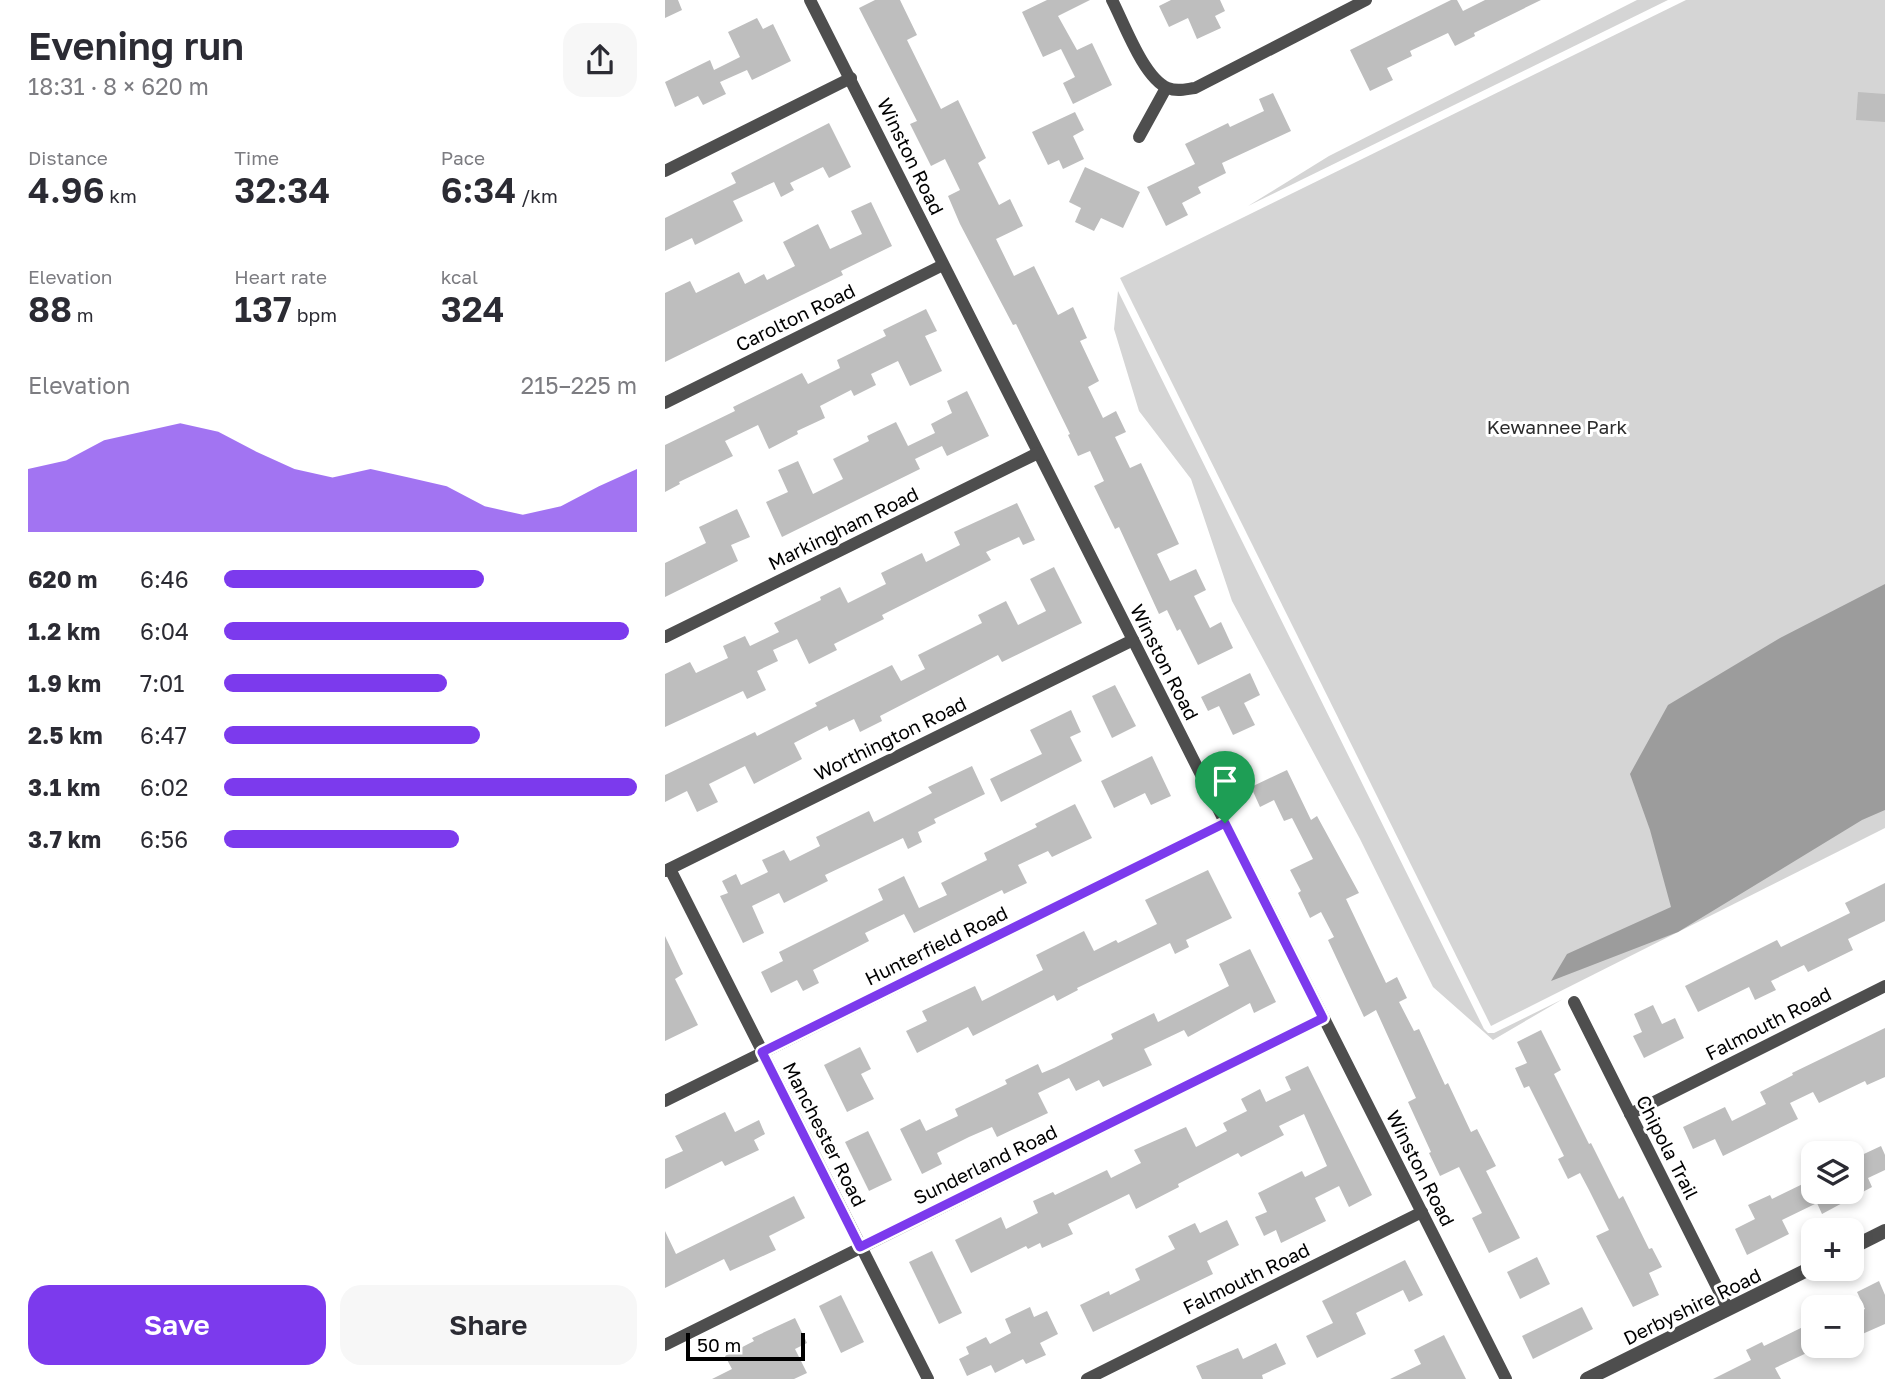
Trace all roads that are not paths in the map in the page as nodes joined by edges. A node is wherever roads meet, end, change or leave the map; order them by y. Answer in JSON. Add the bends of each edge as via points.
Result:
{"nodes":[{"id":1,"x":810,"y":0,"type":"edge"},
{"id":2,"x":1112,"y":0,"type":"edge"},
{"id":3,"x":1366,"y":0,"type":"edge"},
{"id":4,"x":851,"y":78,"type":"junction"},
{"id":5,"x":1166,"y":88,"type":"junction"},
{"id":6,"x":1139,"y":137,"type":"dead end"},
{"id":7,"x":665,"y":171,"type":"edge"},
{"id":8,"x":943,"y":265,"type":"junction"},
{"id":9,"x":665,"y":403,"type":"edge"},
{"id":10,"x":1038,"y":453,"type":"junction"},
{"id":11,"x":665,"y":637,"type":"edge"},
{"id":12,"x":1133,"y":640,"type":"junction"},
{"id":13,"x":1225,"y":823,"type":"junction"},
{"id":14,"x":667,"y":870,"type":"edge"},
{"id":15,"x":1885,"y":986,"type":"edge"},
{"id":16,"x":1574,"y":1002,"type":"dead end"},
{"id":17,"x":1323,"y":1018,"type":"junction"},
{"id":18,"x":762,"y":1052,"type":"junction"},
{"id":19,"x":665,"y":1101,"type":"edge"},
{"id":20,"x":1630,"y":1114,"type":"junction"},
{"id":21,"x":1422,"y":1212,"type":"junction"},
{"id":22,"x":1885,"y":1231,"type":"edge"},
{"id":23,"x":1864,"y":1242,"type":"edge"},
{"id":24,"x":860,"y":1247,"type":"junction"},
{"id":25,"x":1801,"y":1273,"type":"edge"},
{"id":26,"x":1728,"y":1309,"type":"junction"},
{"id":27,"x":665,"y":1345,"type":"edge"},
{"id":28,"x":928,"y":1379,"type":"edge"},
{"id":29,"x":1087,"y":1379,"type":"edge"},
{"id":30,"x":1506,"y":1379,"type":"edge"},
{"id":31,"x":1587,"y":1379,"type":"edge"}],
"edges":[{"from":1,"to":4,"type":"street","name":"Winston Road"},
{"from":2,"to":5,"type":"street","via":[[1143,61]]},
{"from":3,"to":5,"type":"street","via":[[1195,88]]},
{"from":4,"to":7,"type":"street"},
{"from":4,"to":8,"type":"street","name":"Winston Road"},
{"from":5,"to":6,"type":"street"},
{"from":8,"to":9,"type":"street","name":"Carolton Road"},
{"from":8,"to":10,"type":"street","name":"Winston Road"},
{"from":10,"to":11,"type":"street","name":"Markingham Road"},
{"from":10,"to":12,"type":"street","name":"Winston Road"},
{"from":12,"to":13,"type":"street","name":"Winston Road"},
{"from":12,"to":14,"type":"street","name":"Worthington Road"},
{"from":13,"to":17,"type":"street","name":"Winston Road"},
{"from":13,"to":18,"type":"street","name":"Hunterfield Road"},
{"from":14,"to":18,"type":"street","name":"Manchester Road"},
{"from":15,"to":20,"type":"street","name":"Falmouth Road"},
{"from":16,"to":20,"type":"street","name":"Chipola Trail"},
{"from":17,"to":21,"type":"street","name":"Winston Road"},
{"from":17,"to":24,"type":"street","name":"Sunderland Road"},
{"from":18,"to":19,"type":"street","name":"Hunterfield Road"},
{"from":18,"to":24,"type":"street","name":"Manchester Road"},
{"from":20,"to":26,"type":"street","name":"Chipola Trail"},
{"from":21,"to":29,"type":"street","name":"Falmouth Road"},
{"from":21,"to":30,"type":"street","name":"Winston Road"},
{"from":22,"to":23,"type":"street"},
{"from":24,"to":27,"type":"street","name":"Sunderland Road"},
{"from":24,"to":28,"type":"street","name":"Manchester Road"},
{"from":25,"to":26,"type":"street","name":"Derbyshire Road"},
{"from":26,"to":31,"type":"street","name":"Derbyshire Road"}]}
